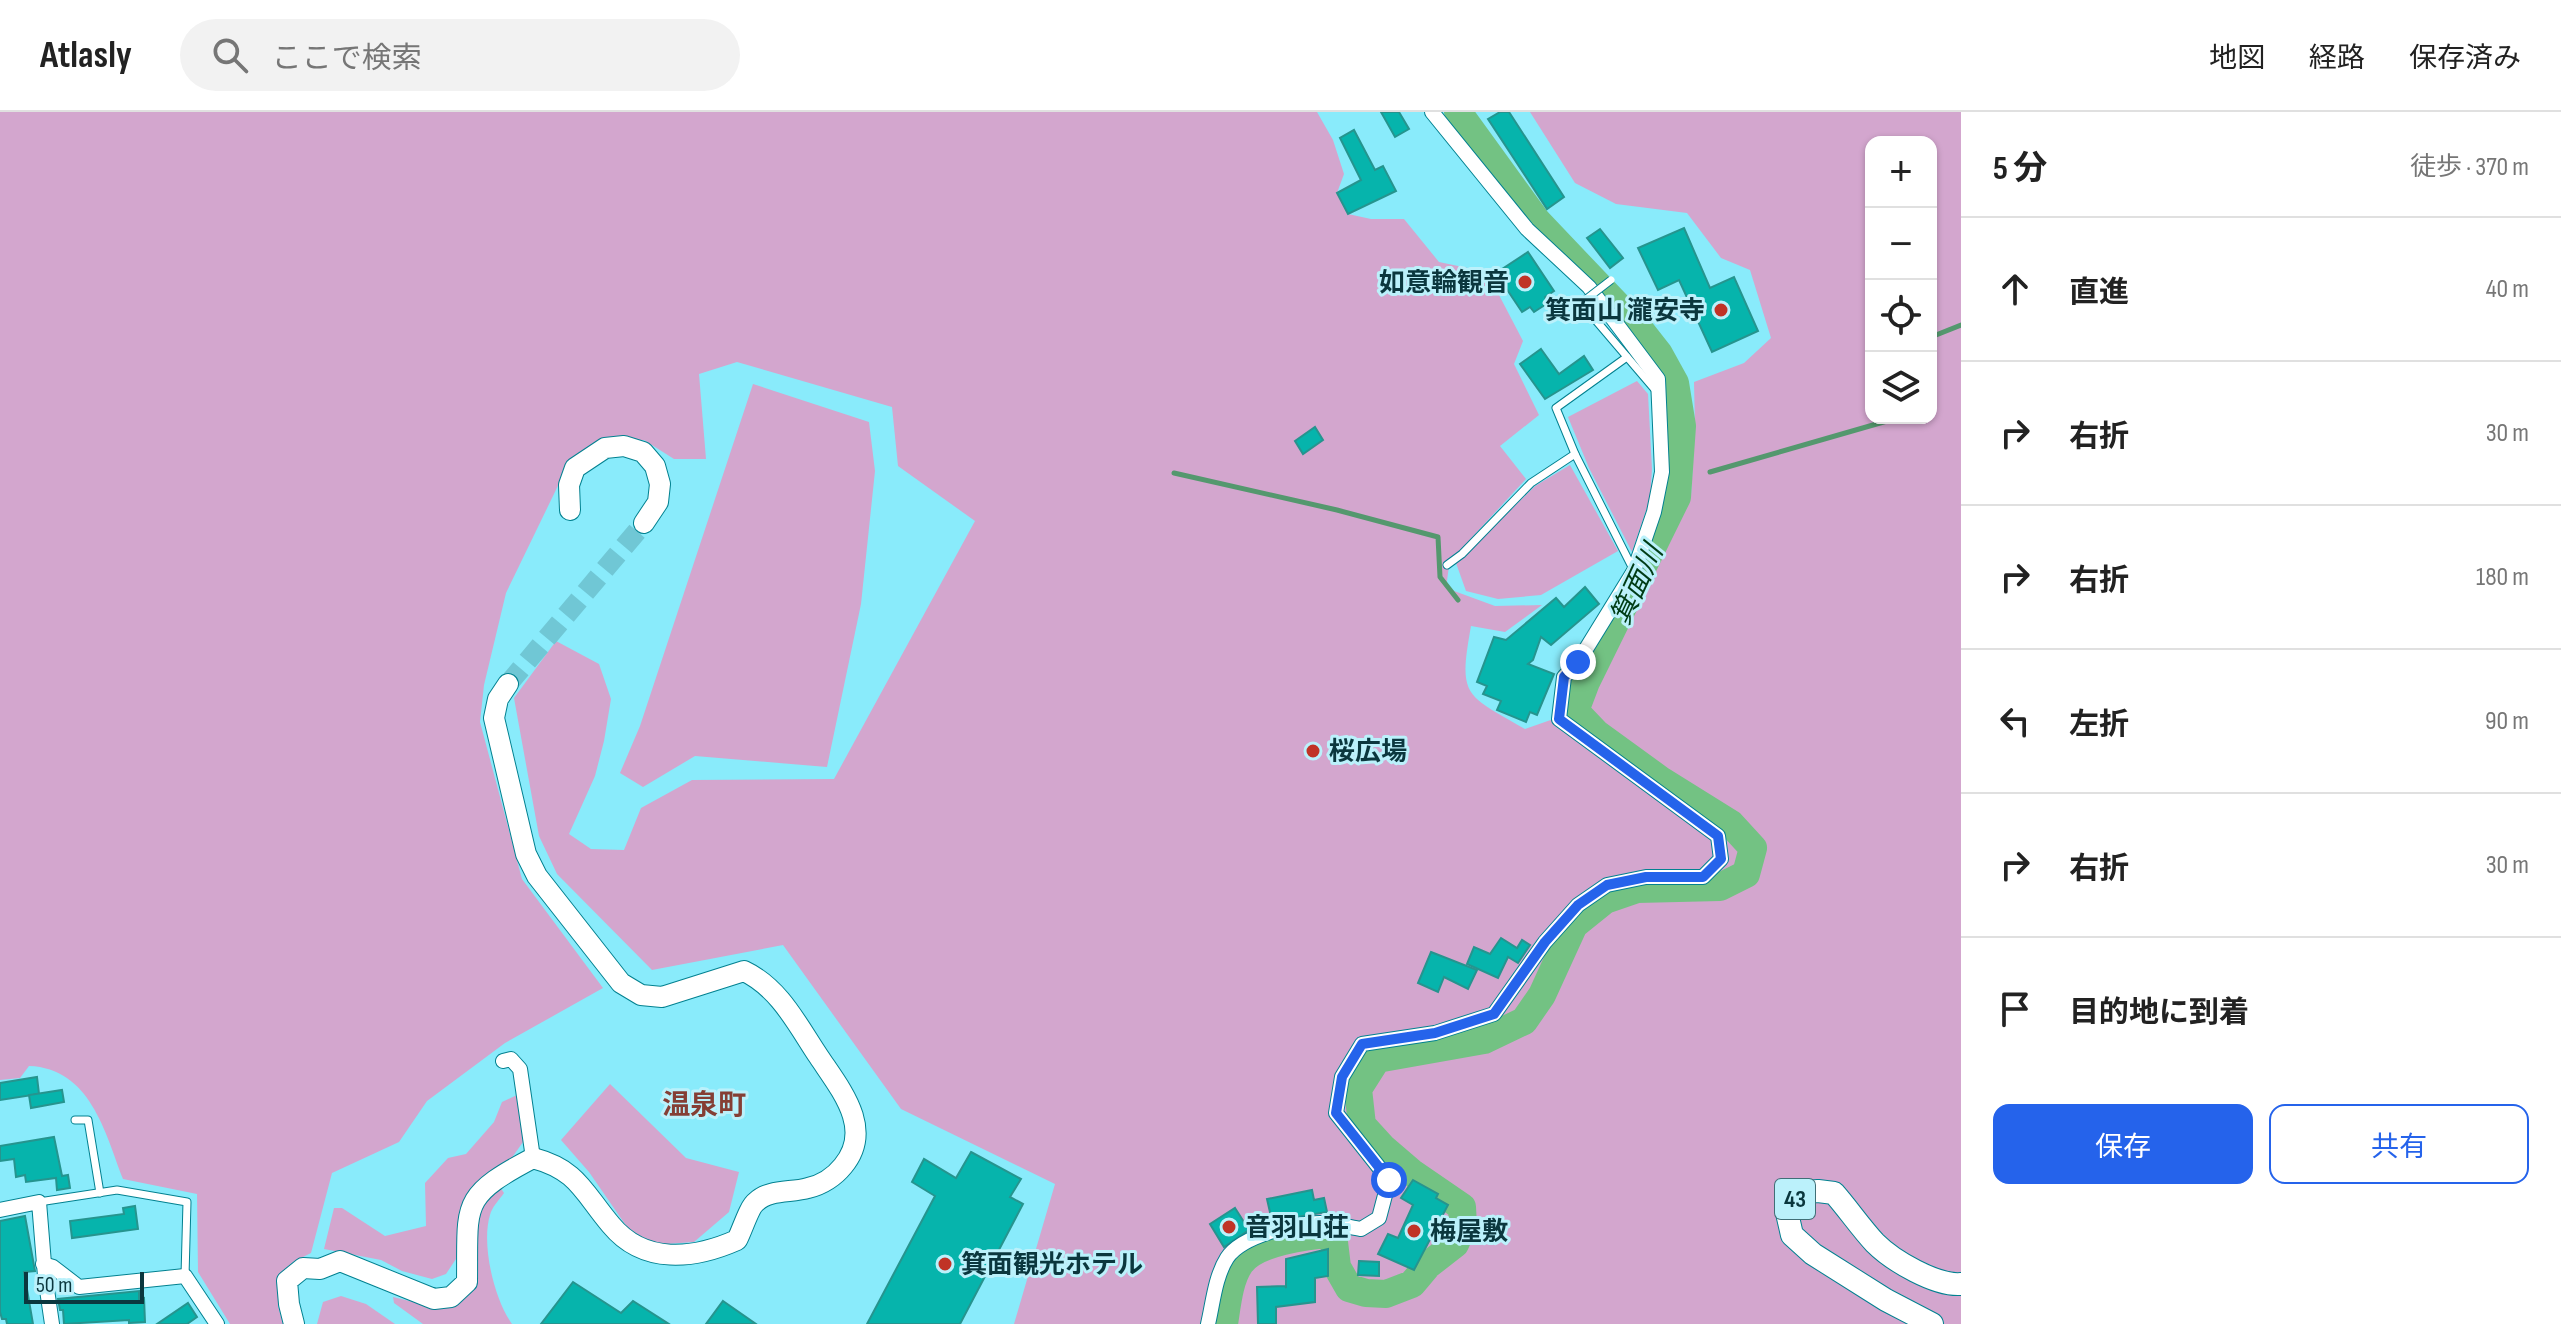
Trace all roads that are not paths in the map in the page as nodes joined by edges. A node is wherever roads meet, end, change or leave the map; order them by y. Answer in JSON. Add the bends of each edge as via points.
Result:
{"nodes":[{"id":1,"x":1432,"y":112,"type":"edge"},
{"id":2,"x":1611,"y":280,"type":"dead end"},
{"id":3,"x":1627,"y":357,"type":"junction"},
{"id":4,"x":1661,"y":397,"type":"junction"},
{"id":5,"x":1575,"y":454,"type":"junction"},
{"id":6,"x":570,"y":510,"type":"dead end"},
{"id":7,"x":644,"y":523,"type":"tunnel mouth"},
{"id":8,"x":1447,"y":565,"type":"dead end"},
{"id":9,"x":1634,"y":571,"type":"junction"},
{"id":10,"x":508,"y":684,"type":"tunnel mouth"},
{"id":11,"x":503,"y":1061,"type":"dead end"},
{"id":12,"x":75,"y":1120,"type":"dead end"},
{"id":13,"x":533,"y":1158,"type":"junction"},
{"id":14,"x":100,"y":1193,"type":"junction"},
{"id":15,"x":39,"y":1202,"type":"junction"},
{"id":16,"x":0,"y":1210,"type":"edge"},
{"id":17,"x":43,"y":1264,"type":"junction"},
{"id":18,"x":185,"y":1276,"type":"junction"},
{"id":19,"x":1961,"y":1284,"type":"edge"},
{"id":20,"x":52,"y":1324,"type":"edge"},
{"id":21,"x":217,"y":1324,"type":"edge"},
{"id":22,"x":294,"y":1324,"type":"edge"},
{"id":23,"x":1208,"y":1324,"type":"edge"},
{"id":24,"x":1932,"y":1324,"type":"edge"}],
"edges":[{"from":1,"to":4,"type":"street","via":[[1527,229],[1589,287],[1658,379]]},
{"from":2,"to":3,"type":"lane","bridge":true,"via":[[1581,303]]},
{"from":3,"to":4,"type":"lane"},
{"from":3,"to":5,"type":"lane","via":[[1556,408]]},
{"from":4,"to":9,"type":"street","via":[[1662,472]]},
{"from":5,"to":8,"type":"lane","via":[[1531,483]]},
{"from":5,"to":9,"type":"lane"},
{"from":6,"to":7,"type":"street","via":[[575,468],[605,448],[624,446],[643,452],[655,466],[660,484],[658,502]]},
{"from":9,"to":23,"type":"street","via":[[1564,677],[1559,719],[1718,836],[1721,859],[1703,877],[1646,877],[1607,885],[1578,905],[1545,942],[1494,1014],[1435,1033],[1362,1044],[1342,1077],[1336,1113],[1389,1180],[1379,1218],[1361,1229],[1323,1223],[1254,1238],[1228,1256]]},
{"from":10,"to":13,"type":"street","via":[[494,718],[526,854],[537,876],[621,983],[641,995],[662,997],[744,971],[758,978],[783,1002],[824,1065],[855,1119],[858,1137],[835,1175],[810,1188],[769,1194],[754,1203],[737,1240],[713,1251],[684,1255],[653,1254],[631,1243],[578,1181],[555,1164]]},
{"from":11,"to":13,"type":"street","via":[[511,1059],[520,1069]]},
{"from":12,"to":14,"type":"lane","via":[[88,1120]]},
{"from":13,"to":22,"type":"street","via":[[475,1197],[468,1211],[467,1282],[451,1297],[434,1299],[340,1261],[320,1269],[303,1268],[287,1281]]},
{"from":14,"to":15,"type":"lane"},
{"from":14,"to":18,"type":"lane","via":[[117,1190],[187,1202]]},
{"from":15,"to":16,"type":"street"},
{"from":15,"to":17,"type":"street"},
{"from":17,"to":18,"type":"street","via":[[79,1287]]},
{"from":17,"to":20,"type":"street"},
{"from":18,"to":21,"type":"street"},
{"from":19,"to":24,"type":"main road","number":"43","via":[[1915,1271],[1877,1245],[1834,1193],[1798,1193],[1787,1213],[1792,1235],[1825,1262]]}]}
